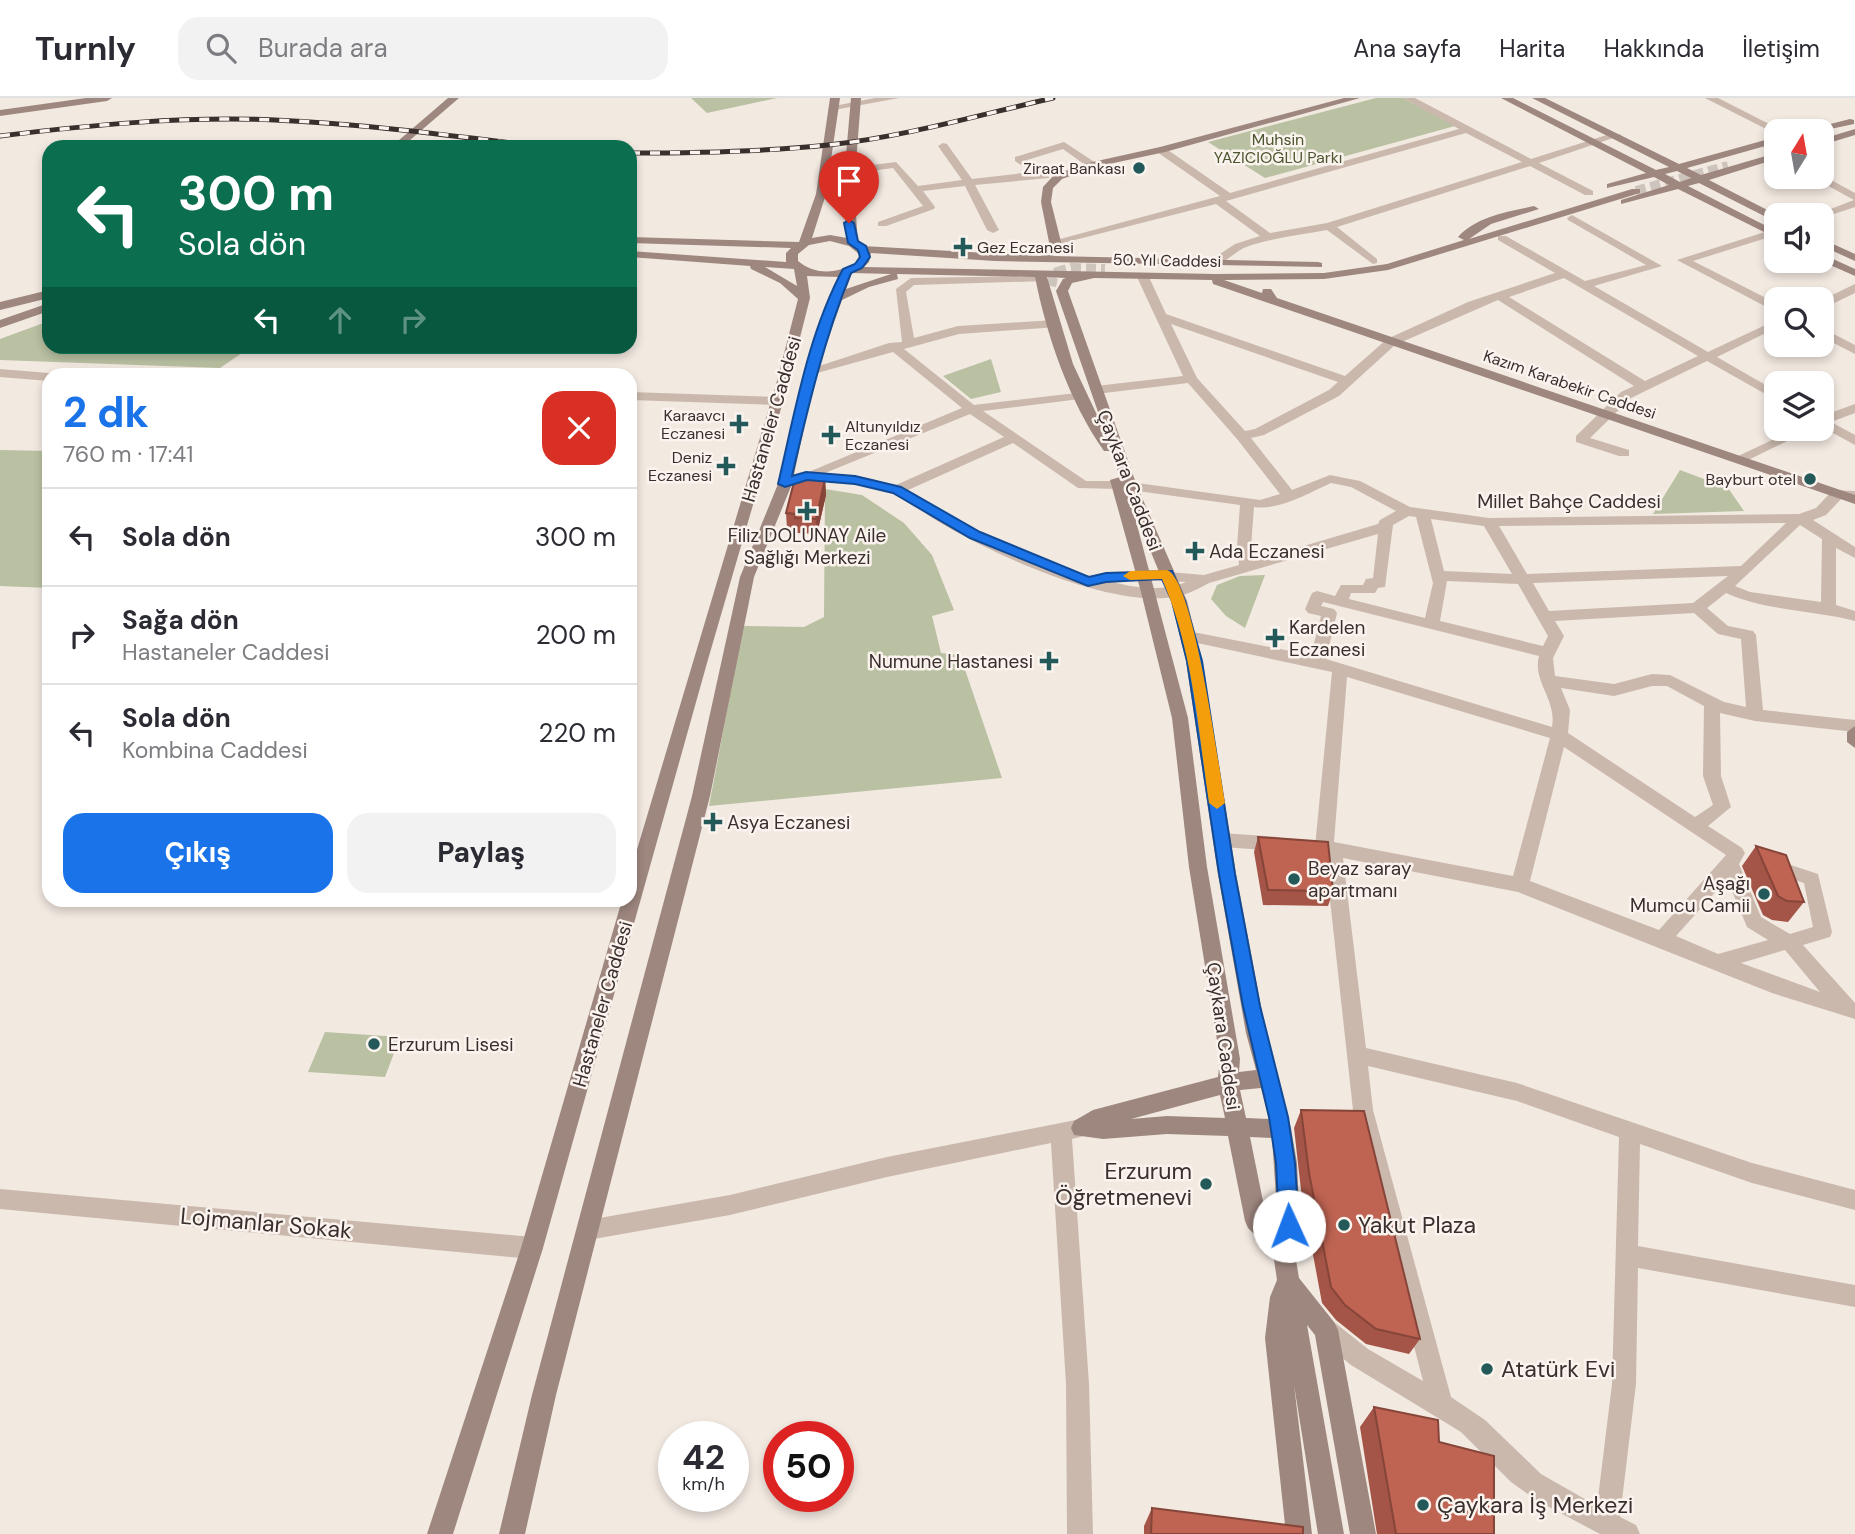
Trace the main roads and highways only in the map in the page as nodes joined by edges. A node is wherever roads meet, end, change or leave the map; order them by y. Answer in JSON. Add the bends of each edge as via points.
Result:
{"nodes":[{"id":1,"x":107,"y":98,"type":"edge"},
{"id":2,"x":454,"y":98,"type":"edge"},
{"id":3,"x":1355,"y":98,"type":"edge"},
{"id":4,"x":1506,"y":98,"type":"edge"},
{"id":5,"x":1537,"y":98,"type":"edge"},
{"id":6,"x":856,"y":101,"type":"edge"},
{"id":7,"x":59,"y":102,"type":"edge"},
{"id":8,"x":835,"y":102,"type":"edge"},
{"id":9,"x":0,"y":113,"type":"edge"},
{"id":10,"x":1854,"y":125,"type":"edge"},
{"id":11,"x":1834,"y":128,"type":"edge"},
{"id":12,"x":1834,"y":129,"type":"edge"},
{"id":13,"x":1834,"y":134,"type":"edge"},
{"id":14,"x":404,"y":140,"type":"edge"},
{"id":15,"x":1764,"y":143,"type":"edge"},
{"id":16,"x":1764,"y":152,"type":"edge"},
{"id":17,"x":1764,"y":160,"type":"edge"},
{"id":18,"x":1724,"y":164,"type":"tunnel mouth"},
{"id":19,"x":1679,"y":167,"type":"junction"},
{"id":20,"x":1655,"y":174,"type":"junction"},
{"id":21,"x":1702,"y":180,"type":"junction"},
{"id":22,"x":1679,"y":186,"type":"junction"},
{"id":23,"x":1637,"y":192,"type":"junction"},
{"id":24,"x":1563,"y":201,"type":"dead end"},
{"id":25,"x":1550,"y":204,"type":"dead end"},
{"id":26,"x":1726,"y":209,"type":"junction"},
{"id":27,"x":1764,"y":213,"type":"edge"},
{"id":28,"x":849,"y":223,"type":"junction"},
{"id":29,"x":1764,"y":229,"type":"edge"},
{"id":30,"x":1464,"y":237,"type":"junction"},
{"id":31,"x":637,"y":240,"type":"edge"},
{"id":32,"x":1477,"y":241,"type":"junction"},
{"id":33,"x":802,"y":244,"type":"junction"},
{"id":34,"x":858,"y":246,"type":"junction"},
{"id":35,"x":1834,"y":248,"type":"edge"},
{"id":36,"x":902,"y":252,"type":"junction"},
{"id":37,"x":637,"y":254,"type":"edge"},
{"id":38,"x":1045,"y":258,"type":"junction"},
{"id":39,"x":1855,"y":258,"type":"edge"},
{"id":40,"x":746,"y":262,"type":"junction"},
{"id":41,"x":1834,"y":263,"type":"edge"},
{"id":42,"x":1337,"y":266,"type":"junction"},
{"id":43,"x":798,"y":268,"type":"junction"},
{"id":44,"x":849,"y":271,"type":"junction"},
{"id":45,"x":917,"y":271,"type":"junction"},
{"id":46,"x":1101,"y":271,"type":"junction"},
{"id":47,"x":1855,"y":273,"type":"edge"},
{"id":48,"x":1201,"y":277,"type":"junction"},
{"id":49,"x":1289,"y":277,"type":"junction"},
{"id":50,"x":1044,"y":279,"type":"junction"},
{"id":51,"x":42,"y":295,"type":"edge"},
{"id":52,"x":42,"y":296,"type":"edge"},
{"id":53,"x":804,"y":298,"type":"junction"},
{"id":54,"x":0,"y":299,"type":"edge"},
{"id":55,"x":835,"y":299,"type":"junction"},
{"id":56,"x":1273,"y":301,"type":"junction"},
{"id":57,"x":0,"y":306,"type":"edge"},
{"id":58,"x":42,"y":309,"type":"edge"},
{"id":59,"x":0,"y":324,"type":"edge"},
{"id":60,"x":1088,"y":393,"type":"junction"},
{"id":61,"x":1109,"y":448,"type":"junction"},
{"id":62,"x":1124,"y":485,"type":"junction"},
{"id":63,"x":1855,"y":497,"type":"edge"},
{"id":64,"x":1855,"y":729,"type":"edge"},
{"id":65,"x":1855,"y":741,"type":"edge"},
{"id":66,"x":637,"y":884,"type":"edge"},
{"id":67,"x":630,"y":907,"type":"edge"},
{"id":68,"x":1269,"y":1078,"type":"junction"},
{"id":69,"x":1228,"y":1082,"type":"junction"},
{"id":70,"x":1281,"y":1128,"type":"junction"},
{"id":71,"x":1238,"y":1130,"type":"junction"},
{"id":72,"x":1283,"y":1248,"type":"junction"},
{"id":73,"x":1288,"y":1282,"type":"junction"},
{"id":74,"x":440,"y":1534,"type":"edge"},
{"id":75,"x":512,"y":1534,"type":"edge"},
{"id":76,"x":1299,"y":1534,"type":"edge"},
{"id":77,"x":1331,"y":1534,"type":"edge"},
{"id":78,"x":1363,"y":1534,"type":"edge"}],
"edges":[{"from":1,"to":7,"type":"main road"},
{"from":2,"to":14,"type":"main road"},
{"from":3,"to":38,"type":"main road","via":[[1058,177],[1048,187],[1046,202],[1055,242]]},
{"from":4,"to":20,"type":"main road"},
{"from":5,"to":19,"type":"main road"},
{"from":6,"to":28,"type":"main road","via":[[848,171]]},
{"from":7,"to":9,"type":"main road"},
{"from":8,"to":33,"type":"main road","via":[[821,194]]},
{"from":10,"to":11,"type":"main road"},
{"from":10,"to":12,"type":"main road"},
{"from":10,"to":13,"type":"main road"},
{"from":15,"to":19,"type":"main road"},
{"from":16,"to":18,"type":"main road"},
{"from":17,"to":21,"type":"main road","name":"50. Yıl Caddesi"},
{"from":19,"to":20,"type":"main road"},
{"from":19,"to":21,"type":"main road"},
{"from":20,"to":22,"type":"main road"},
{"from":20,"to":24,"type":"main road"},
{"from":21,"to":22,"type":"main road","name":"50. Yıl Caddesi"},
{"from":21,"to":27,"type":"main road"},
{"from":22,"to":23,"type":"main road","name":"50. Yıl Caddesi"},
{"from":22,"to":26,"type":"main road"},
{"from":23,"to":26,"type":"main road"},
{"from":23,"to":30,"type":"main road","name":"50. Yıl Caddesi"},
{"from":23,"to":32,"type":"main road","name":"50. Yıl Caddesi"},
{"from":23,"to":32,"type":"main road","name":"50. Yıl Caddesi","via":[[1572,218]]},
{"from":25,"to":30,"type":"main road","name":"50. Yıl Caddesi","via":[[1485,224]]},
{"from":26,"to":29,"type":"main road"},
{"from":28,"to":34,"type":"main road"},
{"from":28,"to":36,"type":"main road","via":[[867,237]]},
{"from":30,"to":42,"type":"main road","name":"50. Yıl Caddesi"},
{"from":31,"to":33,"type":"main road","name":"50. Yıl Caddesi"},
{"from":32,"to":49,"type":"main road","name":"50. Yıl Caddesi","via":[[1388,267]]},
{"from":33,"to":34,"type":"main road","name":"50. Yıl Caddesi","via":[[830,238]]},
{"from":33,"to":43,"type":"main road","name":"Hastaneler Caddesi","via":[[791,258]]},
{"from":34,"to":36,"type":"main road","name":"50. Yıl Caddesi"},
{"from":34,"to":44,"type":"main road","name":"Hastaneler Caddesi","via":[[865,257]]},
{"from":35,"to":39,"type":"main road"},
{"from":36,"to":38,"type":"main road","name":"50. Yıl Caddesi"},
{"from":37,"to":40,"type":"main road","name":"50. Yıl Caddesi"},
{"from":38,"to":42,"type":"main road","name":"50. Yıl Caddesi"},
{"from":40,"to":43,"type":"main road","name":"50. Yıl Caddesi"},
{"from":40,"to":53,"type":"main road","via":[[784,281]]},
{"from":41,"to":47,"type":"main road"},
{"from":42,"to":46,"type":"main road","name":"Çaykara Caddesi"},
{"from":43,"to":44,"type":"main road","name":"50. Yıl Caddesi","via":[[820,274]]},
{"from":43,"to":53,"type":"main road","name":"Hastaneler Caddesi"},
{"from":44,"to":45,"type":"main road","name":"50. Yıl Caddesi"},
{"from":44,"to":55,"type":"main road","name":"Hastaneler Caddesi"},
{"from":45,"to":50,"type":"main road","name":"50. Yıl Caddesi"},
{"from":45,"to":55,"type":"main road","via":[[865,285]]},
{"from":46,"to":48,"type":"main road","name":"50. Yıl Caddesi"},
{"from":46,"to":50,"type":"main road","name":"50. Yıl Caddesi"},
{"from":46,"to":60,"type":"main road","name":"Çaykara Caddesi","via":[[1067,281],[1062,291]]},
{"from":48,"to":49,"type":"main road","name":"50. Yıl Caddesi"},
{"from":48,"to":56,"type":"main road","name":"Kazım Karabekir Caddesi"},
{"from":49,"to":56,"type":"main road","via":[[1269,287]]},
{"from":50,"to":60,"type":"main road","via":[[1054,324]]},
{"from":50,"to":61,"type":"main road","name":"Çaykara Caddesi"},
{"from":51,"to":54,"type":"main road"},
{"from":52,"to":57,"type":"main road"},
{"from":53,"to":66,"type":"main road","name":"Hastaneler Caddesi"},
{"from":55,"to":75,"type":"main road","name":"Hastaneler Caddesi","via":[[810,371],[785,484],[747,577],[701,796]]},
{"from":56,"to":63,"type":"main road","name":"Kazım Karabekir Caddesi"},
{"from":58,"to":59,"type":"main road"},
{"from":60,"to":61,"type":"main road","via":[[1098,437]]},
{"from":60,"to":62,"type":"main road","name":"Çaykara Caddesi"},
{"from":61,"to":62,"type":"main road","name":"Çaykara Caddesi"},
{"from":62,"to":68,"type":"main road","name":"Çaykara Caddesi","via":[[1167,575],[1188,636],[1256,1033]]},
{"from":62,"to":69,"type":"main road","name":"Çaykara Caddesi","via":[[1180,718],[1198,867],[1230,1059]]},
{"from":64,"to":65,"type":"main road"},
{"from":67,"to":74,"type":"main road","name":"Hastaneler Caddesi","via":[[532,1248]]},
{"from":68,"to":69,"type":"main road"},
{"from":68,"to":70,"type":"main road","name":"Çaykara Caddesi"},
{"from":69,"to":71,"type":"main road","name":"Çaykara Caddesi"},
{"from":69,"to":71,"type":"main road","via":[[1093,1119],[1071,1131],[1166,1125]]},
{"from":70,"to":71,"type":"main road"},
{"from":70,"to":72,"type":"main road","name":"Çaykara Caddesi","via":[[1289,1226]]},
{"from":71,"to":72,"type":"main road","name":"Çaykara Caddesi","via":[[1256,1221]]},
{"from":72,"to":73,"type":"main road","name":"Çaykara Caddesi"},
{"from":73,"to":76,"type":"main road","via":[[1281,1297],[1277,1338]]},
{"from":73,"to":77,"type":"main road","name":"Çaykara Caddesi"},
{"from":73,"to":78,"type":"main road","via":[[1326,1330]]}]}
